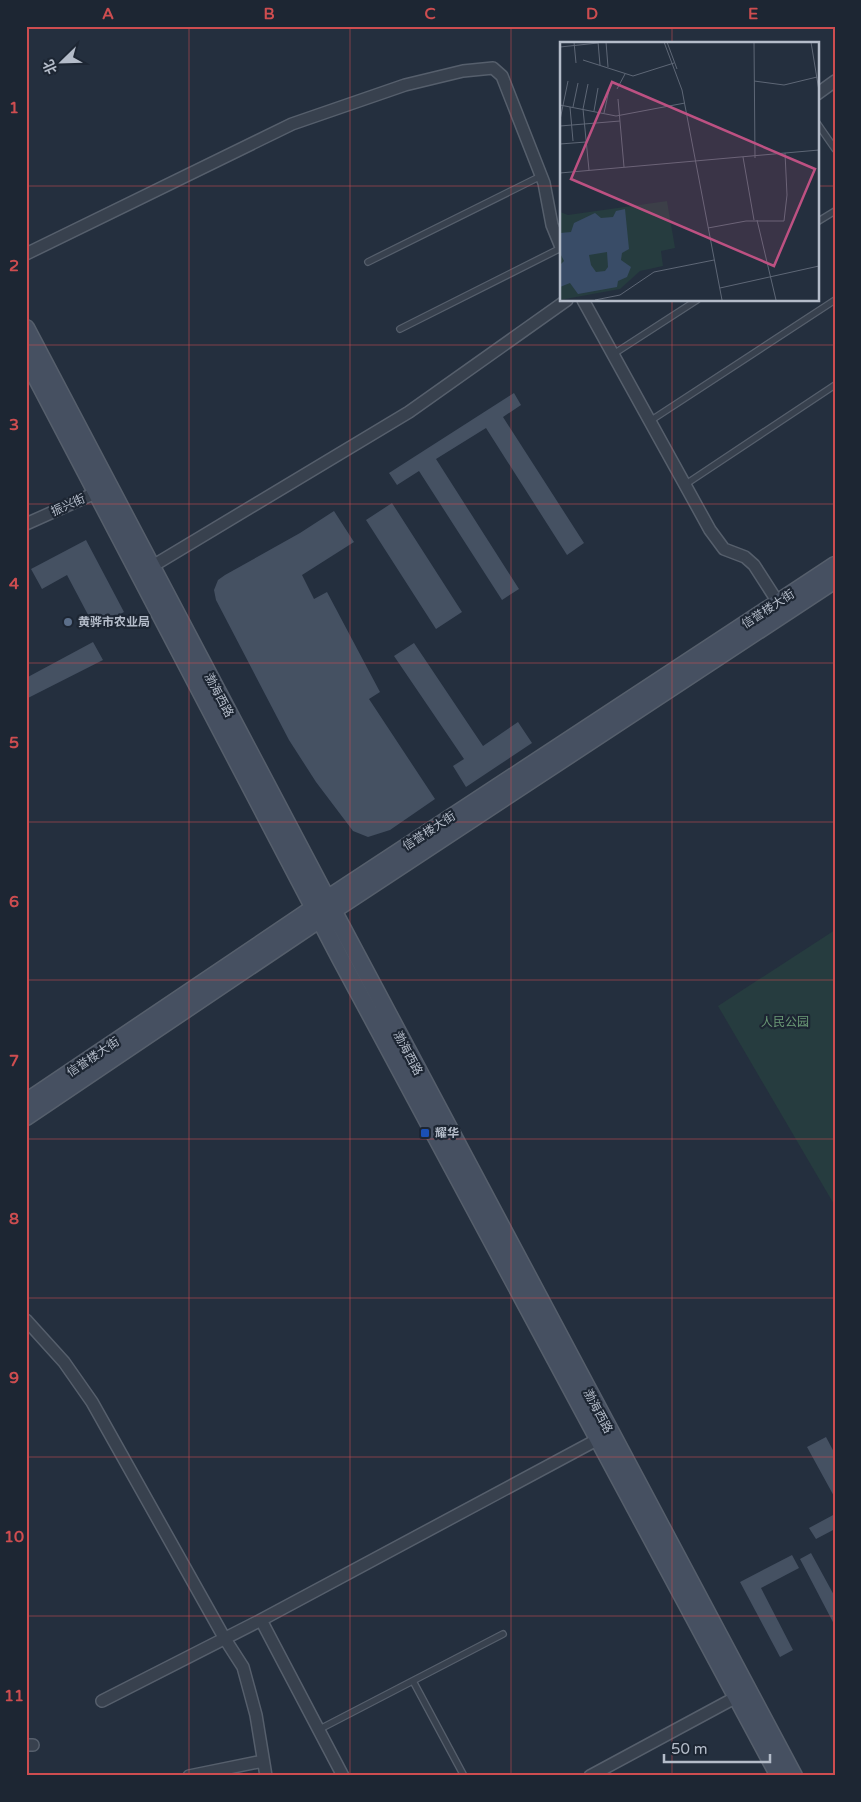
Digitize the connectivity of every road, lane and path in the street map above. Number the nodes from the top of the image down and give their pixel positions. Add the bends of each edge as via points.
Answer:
1 (835, 81) edge
2 (818, 93) edge
3 (818, 124) edge
4 (835, 149) edge
5 (541, 176) junction
6 (835, 211) edge
7 (818, 221) edge
8 (560, 245) edge
9 (560, 248) edge
10 (26, 254) edge
11 (368, 262) dead end
12 (835, 300) edge
13 (566, 301) edge
14 (584, 301) edge
15 (695, 301) edge
16 (26, 328) edge
17 (400, 328) dead end
18 (612, 355) junction
19 (26, 358) edge
20 (835, 384) edge
21 (650, 421) junction
22 (686, 484) junction
23 (104, 490) junction
24 (26, 524) edge
25 (835, 565) edge
26 (146, 571) junction
27 (835, 580) edge
28 (781, 608) junction
29 (323, 909) junction
30 (26, 1102) edge
31 (26, 1117) edge
32 (26, 1320) edge
33 (604, 1436) junction
34 (260, 1620) junction
35 (503, 1634) dead end
36 (225, 1639) junction
37 (413, 1681) junction
38 (742, 1694) junction
39 (102, 1701) dead end
40 (318, 1730) junction
41 (263, 1761) junction
42 (189, 1776) edge
43 (266, 1776) edge
44 (343, 1776) edge
45 (464, 1776) edge
46 (590, 1776) edge
47 (779, 1776) edge
48 (794, 1776) edge

1 - 2 street
3 - 4 lane
5 - 8 street
5 - 10 street via 502,76 493,68 463,71 405,85 292,124
5 - 11 lane
6 - 7 lane
9 - 17 lane
12 - 21 lane
13 - 26 street via 409,412
14 - 18 street
15 - 18 lane
16 - 23 main road, 渤海西路
18 - 21 street
19 - 23 main road, 渤海西路
20 - 22 lane
21 - 22 street
22 - 28 street via 724,549 745,557 754,565
23 - 24 street, 振兴街
23 - 26 main road, 渤海西路
25 - 28 main road, 信誉楼大街
26 - 29 main road, 渤海西路
27 - 28 main road, 信誉楼大街
28 - 29 main road, 信誉楼大街
29 - 30 main road, 信誉楼大街
29 - 31 main road, 信誉楼大街
29 - 33 main road, 渤海西路
32 - 36 street via 64,1362 92,1402
33 - 34 street
33 - 38 main road, 渤海西路
34 - 36 street
34 - 40 street
35 - 37 lane
36 - 39 street
36 - 41 street via 243,1666 256,1715
37 - 40 lane
37 - 45 lane
38 - 46 street
38 - 47 main road, 渤海西路
38 - 48 main road, 渤海西路
40 - 44 street
41 - 42 street
41 - 43 street

